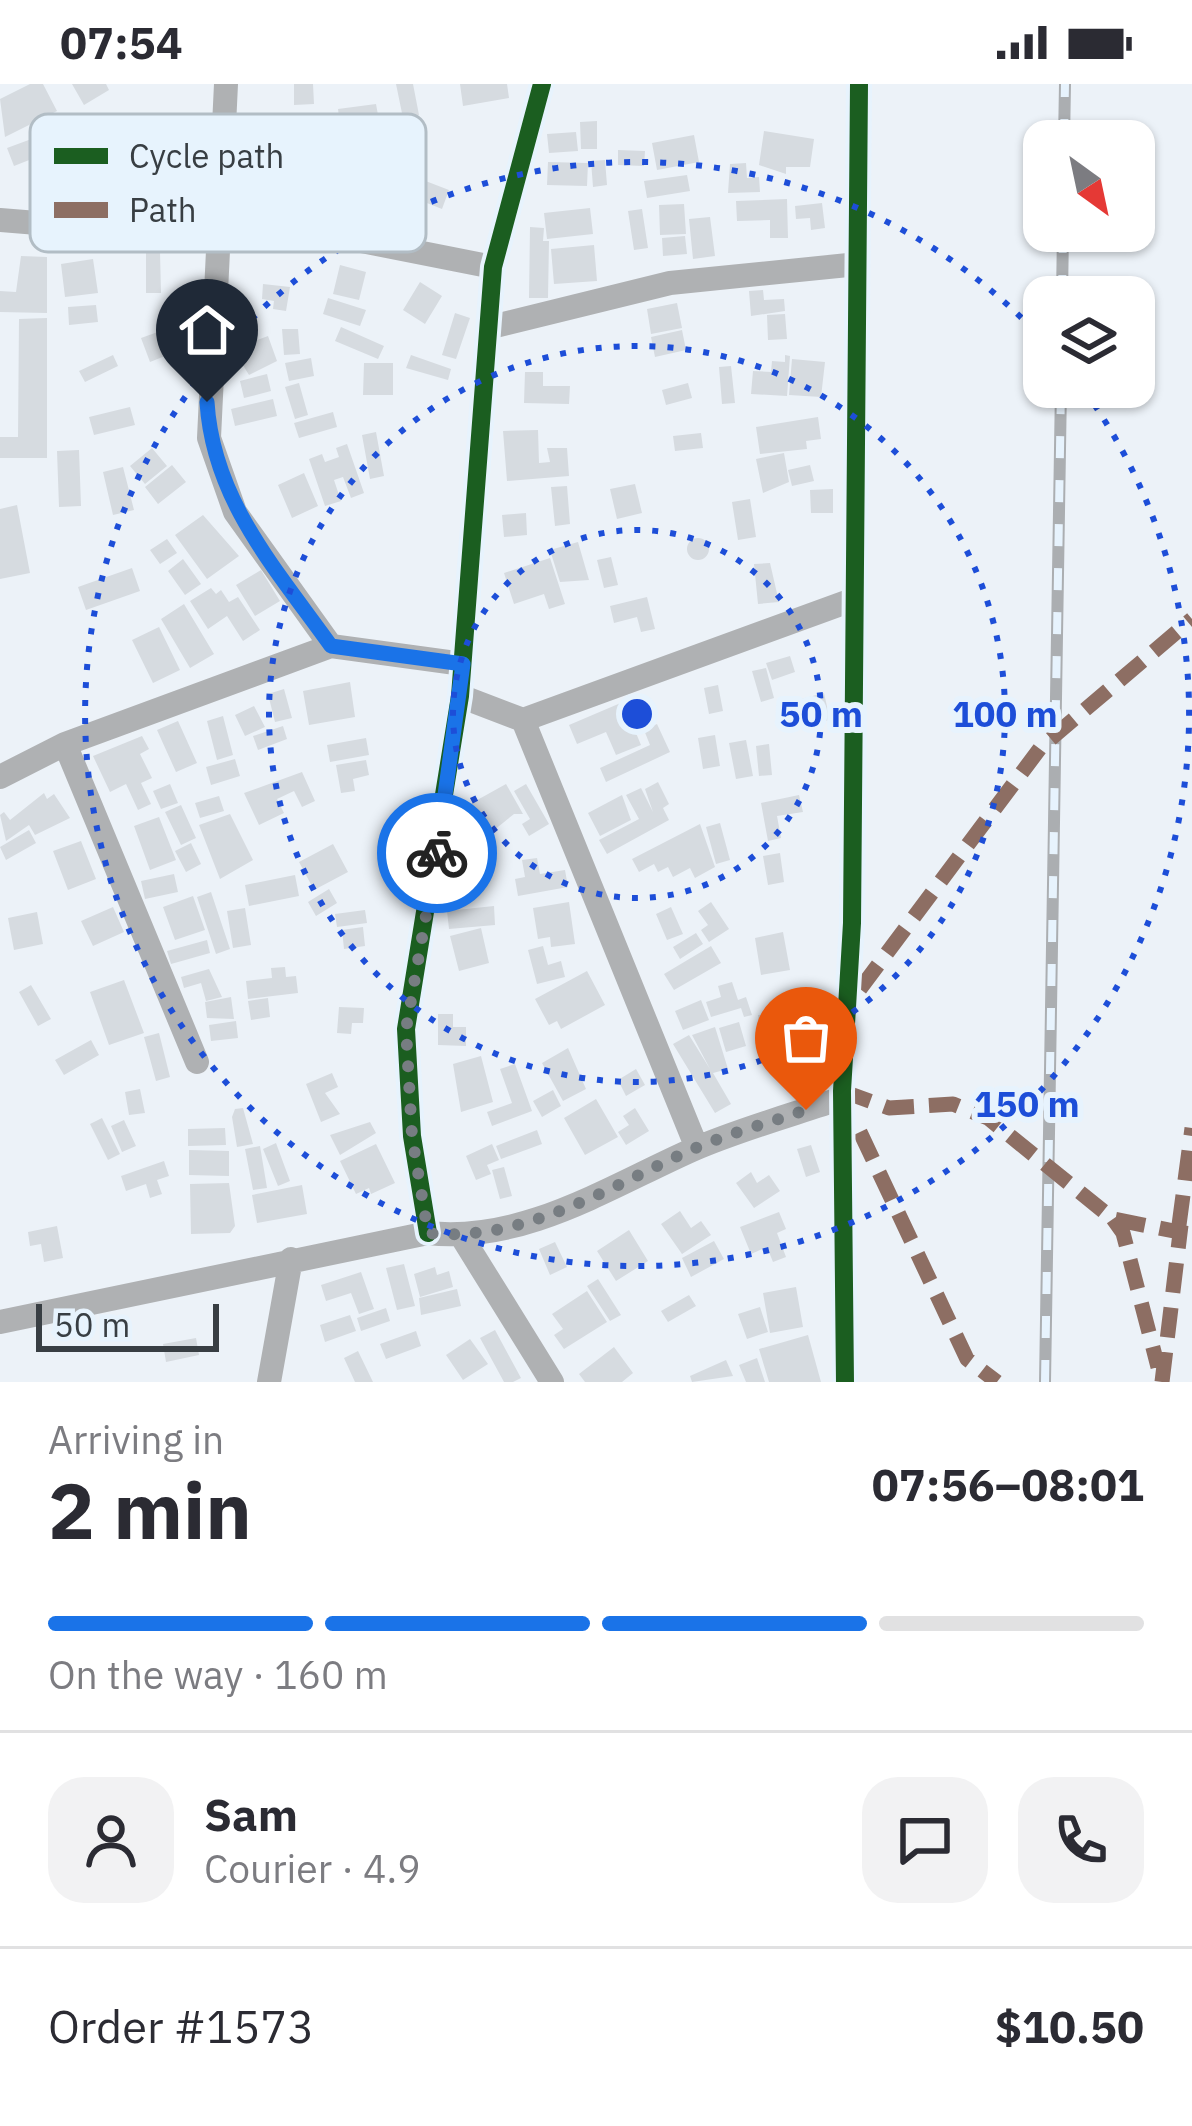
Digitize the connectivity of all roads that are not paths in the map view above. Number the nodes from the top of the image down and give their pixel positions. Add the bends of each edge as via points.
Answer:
1 (226, 84) edge
2 (542, 84) edge
3 (859, 84) edge
4 (225, 114) edge
5 (0, 220) edge
6 (30, 222) edge
7 (217, 252) edge
8 (417, 252) edge
9 (858, 265) junction
10 (493, 267) junction
11 (491, 327) junction
12 (852, 600) junction
13 (331, 646) junction
14 (463, 664) junction
15 (460, 697) junction
16 (523, 720) junction
17 (65, 744) junction
18 (0, 777) edge
19 (197, 1062) dead end
20 (842, 1098) junction
21 (697, 1148) junction
22 (428, 1233) junction
23 (462, 1237) junction
24 (291, 1258) junction
25 (0, 1322) edge
26 (269, 1382) edge
27 (552, 1382) edge
28 (845, 1382) edge

1 - 4 street
2 - 10 street
3 - 9 street
5 - 6 street
7 - 13 street via 207,402 217,472 236,512
8 - 10 street
9 - 11 street via 670,283
9 - 12 street
10 - 11 street
11 - 14 street
12 - 16 street
12 - 20 street via 852,923
13 - 14 street
13 - 17 street
14 - 15 street
15 - 16 street
15 - 22 street via 406,1029
16 - 21 street
17 - 18 street
17 - 19 street
20 - 21 street
20 - 28 street
21 - 23 street via 563,1211
22 - 23 street
22 - 24 street
23 - 27 street
24 - 25 street
24 - 26 street

